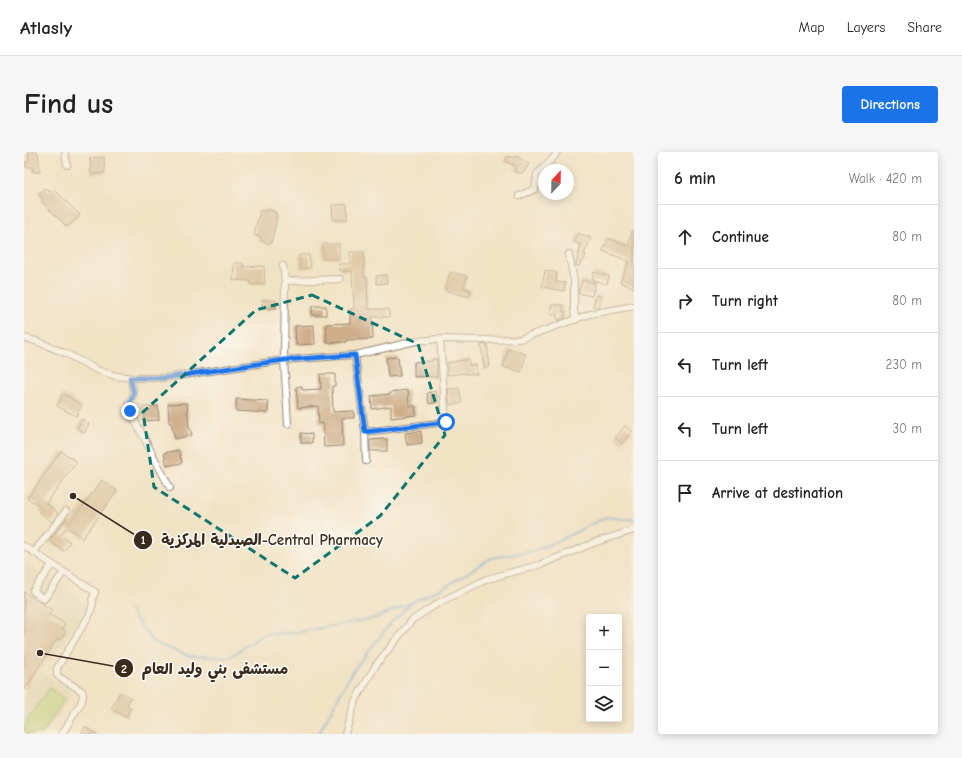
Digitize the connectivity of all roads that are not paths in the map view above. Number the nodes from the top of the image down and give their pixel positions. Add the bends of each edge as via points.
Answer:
1 (65, 152) edge
2 (557, 152) edge
3 (67, 165) dead end
4 (519, 196) dead end
5 (569, 254) dead end
6 (283, 266) dead end
7 (340, 279) dead end
8 (285, 281) junction
9 (634, 306) edge
10 (576, 320) junction
11 (24, 338) edge
12 (440, 338) junction
13 (355, 355) junction
14 (284, 360) junction
15 (130, 378) junction
16 (288, 424) dead end
17 (365, 432) junction
18 (366, 461) dead end
19 (170, 488) dead end
20 (66, 511) dead end
21 (634, 530) edge
22 (24, 546) edge
23 (34, 552) junction
24 (52, 564) junction
25 (64, 572) junction
26 (62, 734) edge
27 (346, 734) edge

1 - 3 street
2 - 4 street via 537,174 535,189
5 - 10 street via 574,281
6 - 8 street
7 - 8 street
8 - 14 street
9 - 10 street via 590,314
10 - 12 street via 520,339
11 - 15 street via 65,353 106,374
12 - 13 street
12 - 17 street via 446,422
13 - 14 street
13 - 17 street
14 - 15 street via 164,378
14 - 16 street
15 - 19 street via 134,394 130,402 130,411
17 - 18 street
20 - 23 street
21 - 27 street via 539,565 487,580 440,602 412,620 376,665 355,701
22 - 23 street
23 - 24 street
24 - 25 street
24 - 25 street via 33,592 44,599
25 - 26 street via 95,592 90,614 56,671 56,675 82,691 83,695

